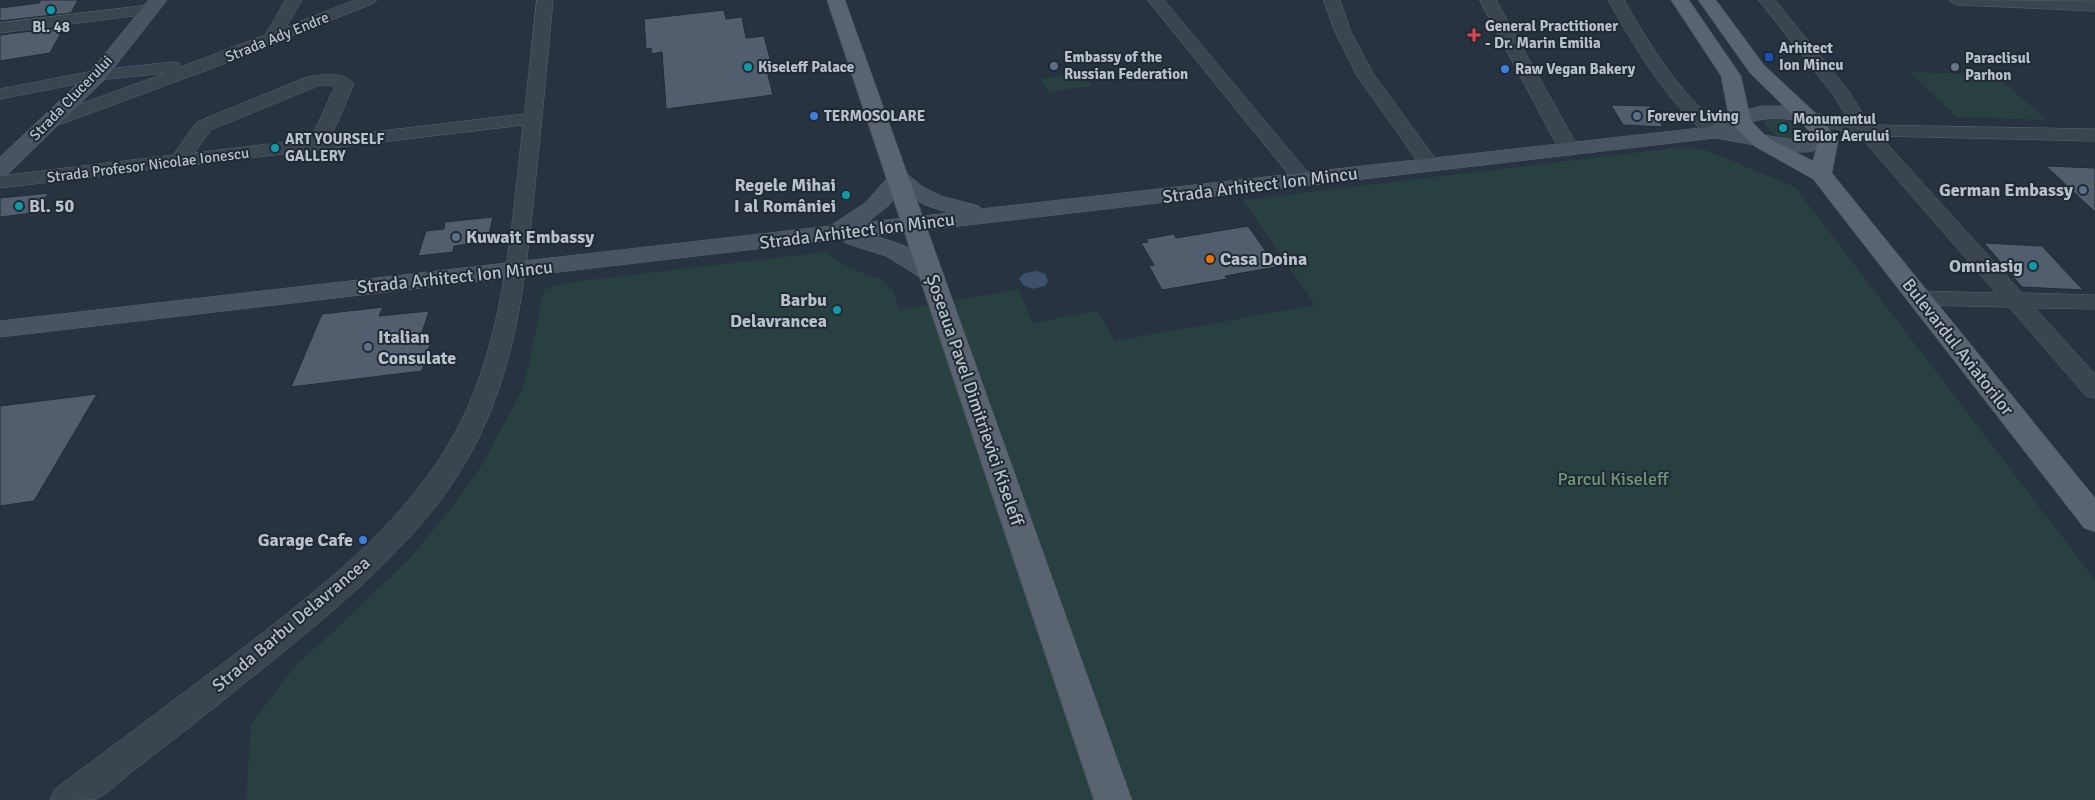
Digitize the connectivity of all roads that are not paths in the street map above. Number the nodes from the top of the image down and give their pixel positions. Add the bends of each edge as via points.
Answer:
1 (294, 0) edge
2 (369, 0) edge
3 (545, 0) edge
4 (836, 0) edge
5 (1156, 0) edge
6 (1332, 0) edge
7 (1488, 0) edge
8 (1616, 0) edge
9 (1680, 0) edge
10 (1707, 0) edge
11 (1767, 0) edge
12 (1958, 0) edge
13 (154, 5) edge
14 (2095, 6) edge
15 (0, 28) edge
16 (270, 39) junction
17 (212, 62) junction
18 (98, 75) junction
19 (0, 94) edge
20 (533, 118) junction
21 (1739, 118) junction
22 (1810, 118) junction
23 (49, 122) junction
24 (1864, 130) junction
25 (1715, 132) junction
26 (2095, 135) edge
27 (1828, 141) junction
28 (1761, 142) junction
29 (318, 145) junction
30 (1569, 149) junction
31 (178, 162) junction
32 (1430, 165) junction
33 (0, 169) edge
34 (1821, 174) junction
35 (899, 179) junction
36 (1304, 180) junction
37 (0, 182) edge
38 (997, 215) junction
39 (914, 224) junction
40 (830, 234) junction
41 (516, 269) junction
42 (932, 274) junction
43 (1920, 298) junction
44 (2015, 300) junction
45 (2095, 302) edge
46 (0, 329) edge
47 (2095, 390) edge
48 (2095, 520) edge
49 (67, 800) edge
50 (1113, 800) edge

1 - 16 street
2 - 16 street, Strada Ady Endre
3 - 20 street, Strada Barbu Delavrancea
4 - 35 main road, Șoseaua Pavel Dimitrievici Kiseleff
5 - 36 street
6 - 32 street via 1343,32 1366,76
7 - 30 street
8 - 25 street via 1666,84 1688,110
9 - 21 main road via 1727,68 1733,80
10 - 22 main road via 1768,81
11 - 24 street via 1842,94
12 - 14 street
13 - 15 street
13 - 18 main road, Strada Clucerului
16 - 17 street, Strada Ady Endre
17 - 18 street, Strada Ady Endre
17 - 23 street, Strada Ady Endre
18 - 19 street, Strada Ady Endre
18 - 23 main road, Strada Clucerului
20 - 29 street, Strada Profesor Nicolae Ionescu
20 - 41 street, Strada Barbu Delavrancea
21 - 22 main road, Strada Arhitect Ion Mincu via 1768,111
21 - 25 main road, Strada Arhitect Ion Mincu
21 - 28 main road
22 - 24 street
22 - 27 main road
23 - 33 main road, Strada Clucerului
24 - 26 street
24 - 27 street
24 - 44 street
25 - 28 main road, Strada Arhitect Ion Mincu
25 - 30 main road, Strada Arhitect Ion Mincu
27 - 28 main road, Strada Arhitect Ion Mincu via 1808,146
27 - 34 main road
28 - 34 main road
29 - 31 street, Strada Profesor Nicolae Ionescu
29 - 31 street via 345,84 341,81 310,82 213,121 198,132
30 - 32 main road, Strada Arhitect Ion Mincu
31 - 37 street, Strada Profesor Nicolae Ionescu
32 - 36 main road, Strada Arhitect Ion Mincu
34 - 43 main road, Bulevardul Aviatorilor
35 - 38 main road via 936,203
35 - 39 main road, Șoseaua Pavel Dimitrievici Kiseleff
35 - 40 main road via 871,210
36 - 38 main road, Strada Arhitect Ion Mincu
38 - 39 main road, Strada Arhitect Ion Mincu
39 - 40 main road, Strada Arhitect Ion Mincu
39 - 42 main road, Șoseaua Pavel Dimitrievici Kiseleff
40 - 41 main road, Strada Arhitect Ion Mincu
40 - 42 main road via 892,248
41 - 46 main road, Strada Arhitect Ion Mincu
41 - 49 street, Strada Barbu Delavrancea via 499,354 478,415 458,453 403,527 332,595
42 - 50 main road, Șoseaua Pavel Dimitrievici Kiseleff
43 - 44 street
43 - 48 main road, Bulevardul Aviatorilor
44 - 45 street
44 - 47 street

